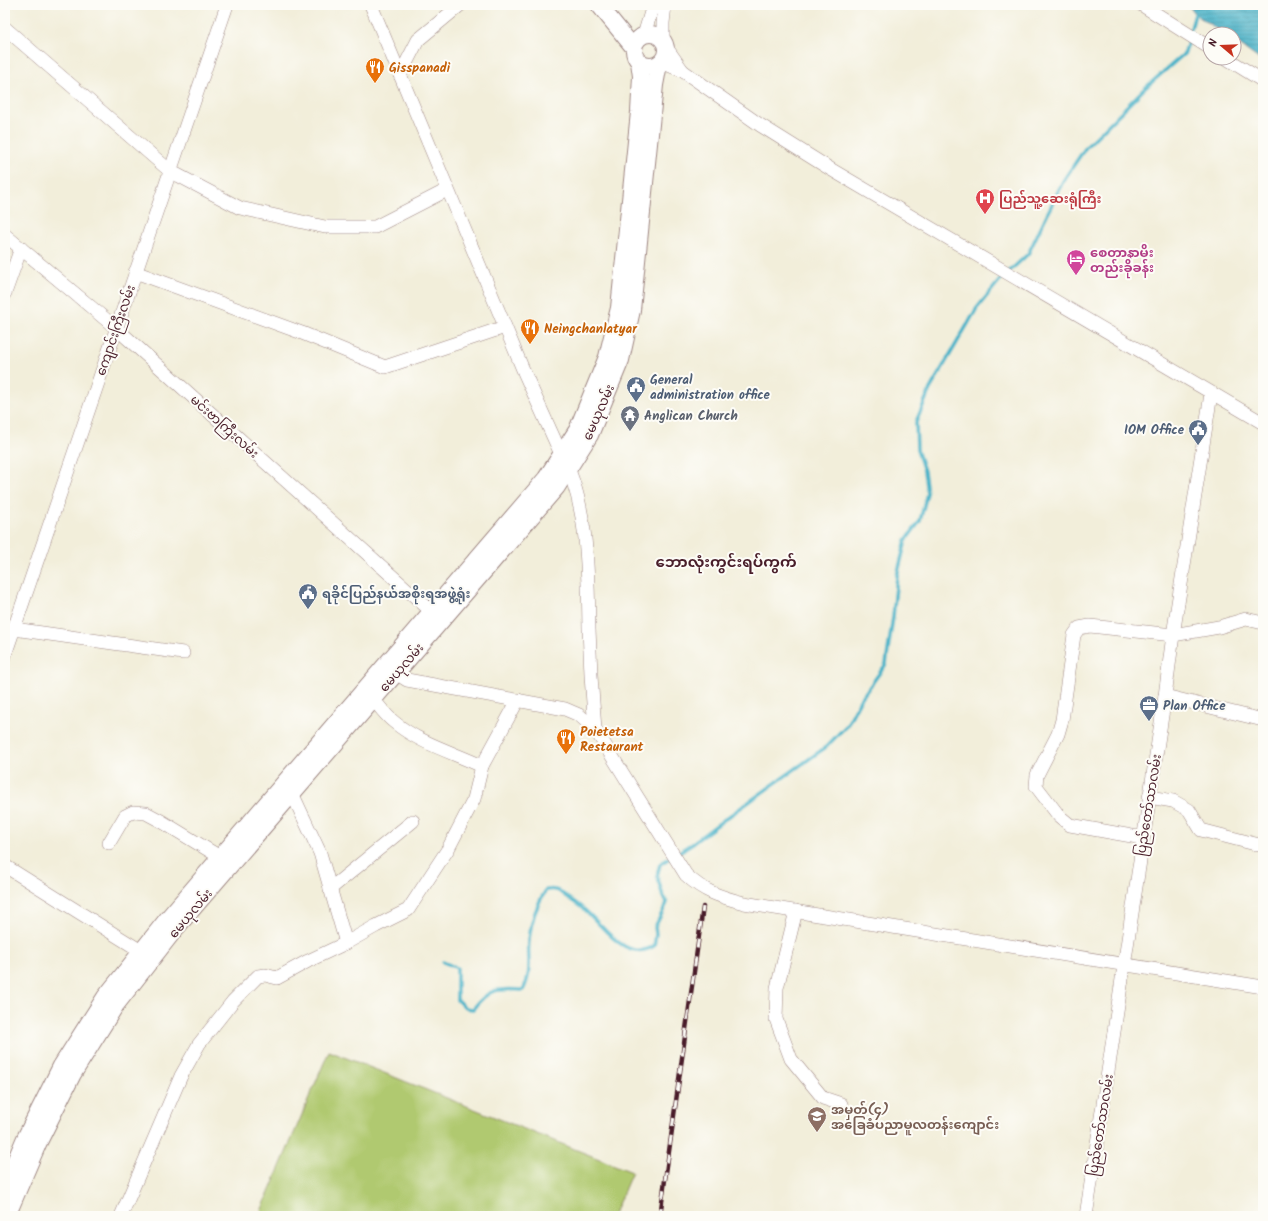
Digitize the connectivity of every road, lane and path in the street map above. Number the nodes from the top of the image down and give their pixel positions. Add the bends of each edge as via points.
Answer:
1 (227, 5) edge
2 (371, 5) edge
3 (460, 5) edge
4 (600, 5) edge
5 (652, 5) edge
6 (665, 5) edge
7 (1142, 5) edge
8 (5, 28) edge
9 (1202, 43) edge
10 (664, 44) junction
11 (640, 45) junction
12 (660, 63) junction
13 (1239, 66) edge
14 (683, 71) junction
15 (400, 75) junction
16 (1263, 81) edge
17 (170, 171) junction
18 (447, 190) junction
19 (5, 235) edge
20 (21, 248) junction
21 (135, 272) junction
22 (5, 293) edge
23 (505, 327) junction
24 (116, 328) junction
25 (1211, 394) junction
26 (1263, 423) edge
27 (565, 461) junction
28 (436, 616) junction
29 (1263, 623) edge
30 (9, 628) edge
31 (1173, 634) junction
32 (183, 653) dead end
33 (5, 655) edge
34 (396, 672) junction
35 (1165, 696) junction
36 (373, 699) junction
37 (518, 700) junction
38 (1263, 720) edge
39 (595, 729) junction
40 (482, 766) junction
41 (292, 793) junction
42 (1150, 797) junction
43 (413, 821) dead end
44 (1143, 838) junction
45 (109, 843) dead end
46 (1263, 846) edge
47 (220, 857) junction
48 (5, 866) edge
49 (330, 890) junction
50 (796, 911) junction
51 (346, 943) junction
52 (141, 952) junction
53 (1124, 964) junction
54 (1263, 987) edge
55 (841, 1104) dead end
56 (5, 1185) edge
57 (7, 1216) edge
58 (121, 1216) edge
59 (1086, 1216) edge

1 - 17 street, ကျောင်းကြီးလမ်း
2 - 15 street
3 - 15 street via 418,40
4 - 11 main road
5 - 11 street
6 - 10 street
7 - 9 street
8 - 17 street
10 - 11 main road via 655,35 650,34
10 - 12 main road via 665,55
10 - 14 street
11 - 12 main road via 646,66
11 - 27 main road, မေယုလမ်း via 639,112 619,308 607,357
12 - 14 street
12 - 27 main road, မေယုလမ်း via 655,85 631,318 621,360 590,435
13 - 16 street
14 - 25 street via 760,125 832,170
15 - 18 street
17 - 18 street via 240,208 325,226 375,227
17 - 21 street, ကျောင်းကြီးလမ်း
18 - 23 street
19 - 20 street, မင်းဗာကြီးလမ်း
20 - 22 street
20 - 24 street, မင်းဗာကြီးလမ်း
21 - 23 street via 386,366
21 - 24 street, ကျောင်းကြီးလမ်း
23 - 27 street
24 - 28 street, မင်းဗာကြီးလမ်း
24 - 30 street, ကျောင်းကြီးလမ်း
25 - 26 street
25 - 31 street, ပြည်တော်သာလမ်း
27 - 28 main road, မေယုလမ်း via 546,478
27 - 39 street via 580,505 588,568
28 - 34 main road, မေယုလမ်း
28 - 47 main road, မေယုလမ်း
29 - 31 street via 1246,619 1219,627
30 - 32 street
30 - 33 street, ကျောင်းကြီးလမ်း
31 - 35 street, ပြည်တော်သာလမ်း
31 - 44 street via 1090,626 1079,628 1074,635 1062,720 1036,781 1036,786 1059,816 1070,825
34 - 36 main road, မေယုလမ်း
34 - 37 street via 407,680
35 - 38 street
35 - 42 street, ပြည်တော်သာလမ်း
36 - 40 street via 393,722 412,734
36 - 41 main road, မေယုလမ်း
37 - 39 street via 565,709
37 - 40 street
39 - 50 street via 686,875 693,882 721,897
40 - 51 street via 474,799 448,849 408,910
41 - 49 street via 320,853
41 - 57 main road, မေယုလမ်း via 177,927 116,1005 73,1074 38,1144
42 - 44 street, ပြည်တော်သာလမ်း
42 - 46 street via 1173,801 1189,810 1201,830
43 - 49 street
44 - 53 street, ပြည်တော်သာလမ်း
45 - 47 street via 125,816 133,812 146,813 162,820
47 - 52 main road, မေယုလမ်း
48 - 52 street
49 - 51 street
50 - 53 street
50 - 55 street via 777,988 776,1019 791,1059 823,1098
51 - 58 street via 277,978 258,976 233,1001 199,1044 181,1076
52 - 56 main road, မေယုလမ်း via 105,997 61,1066
53 - 54 street
53 - 59 street, ပြည်တော်သာလမ်း

